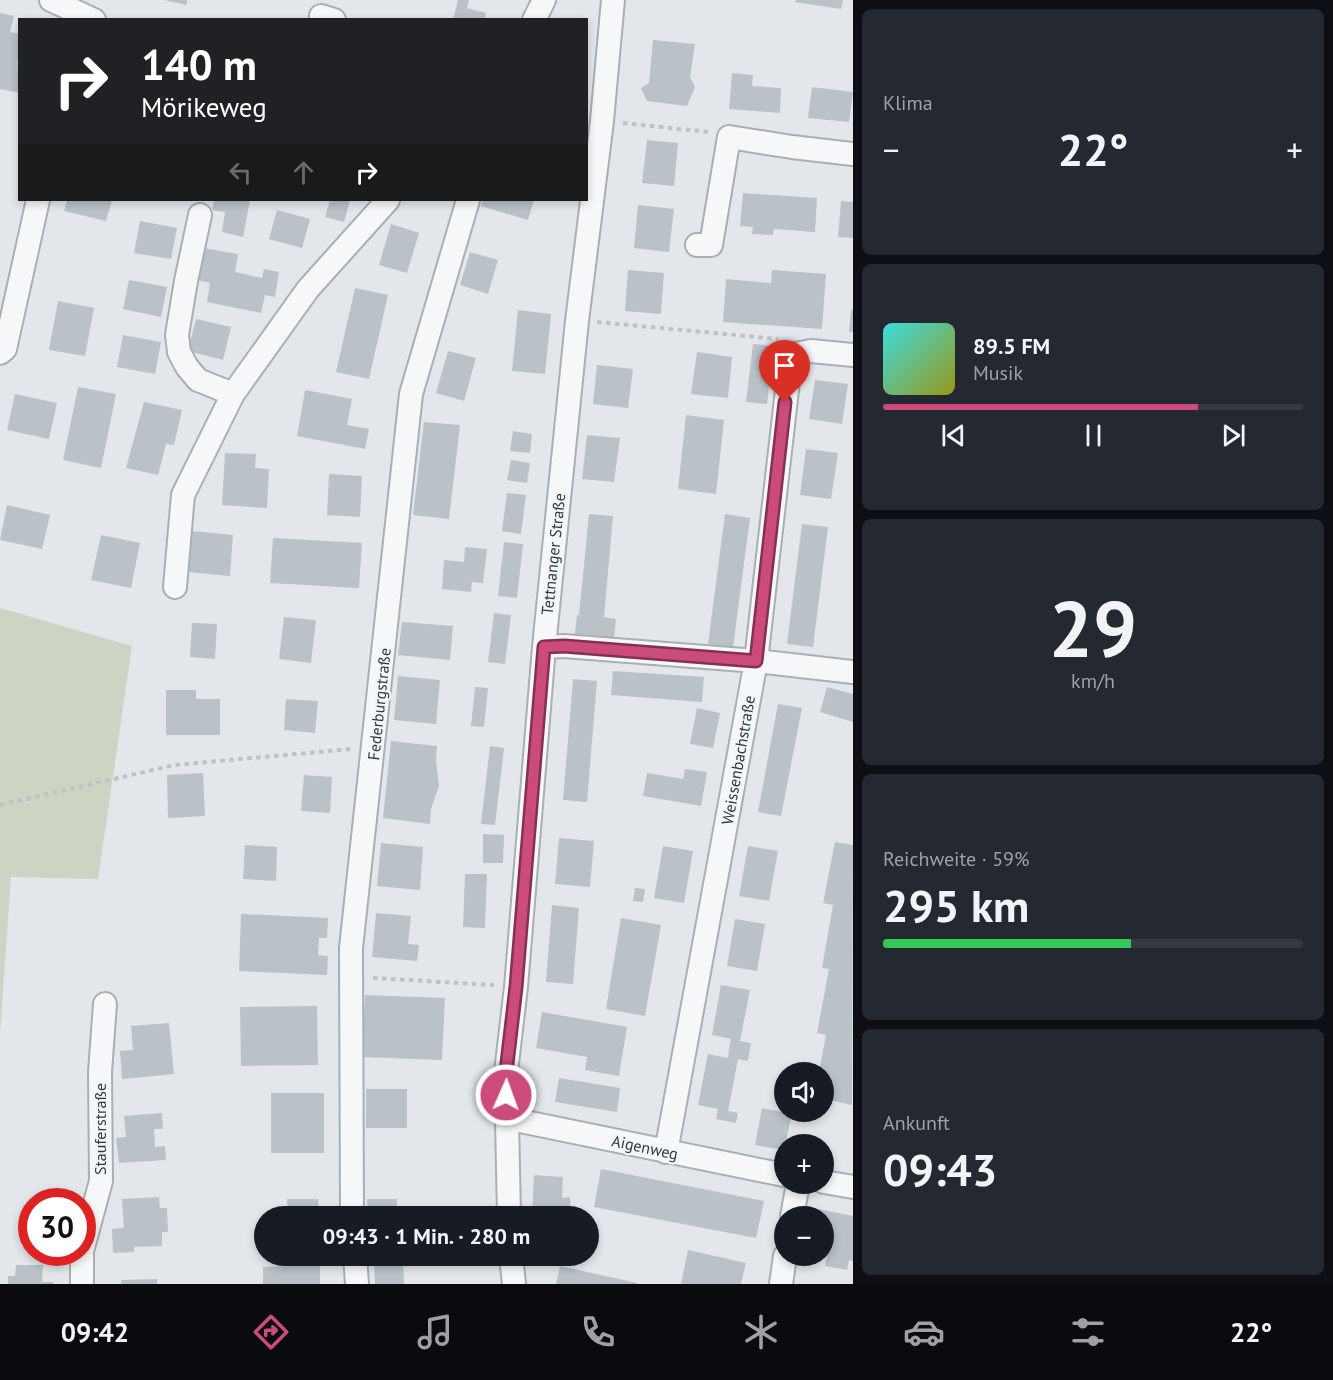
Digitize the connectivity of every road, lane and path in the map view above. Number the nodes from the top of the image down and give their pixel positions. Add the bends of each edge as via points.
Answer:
1 (51, 0) edge
2 (544, 0) edge
3 (613, 0) edge
4 (90, 18) edge
5 (535, 18) edge
6 (638, 125) dead end
7 (700, 131) dead end
8 (853, 154) edge
9 (38, 201) edge
10 (387, 201) edge
11 (468, 201) edge
12 (200, 215) dead end
13 (697, 245) dead end
14 (620, 323) dead end
15 (0, 353) edge
16 (790, 355) junction
17 (853, 355) edge
18 (233, 394) junction
19 (175, 587) dead end
20 (544, 647) junction
21 (756, 661) junction
22 (853, 672) edge
23 (374, 746) junction
24 (0, 806) edge
25 (350, 976) junction
26 (516, 987) junction
27 (105, 1004) dead end
28 (506, 1118) junction
29 (666, 1152) junction
30 (774, 1173) edge
31 (834, 1184) edge
32 (853, 1187) edge
33 (96, 1200) edge
34 (352, 1206) edge
35 (509, 1206) edge
36 (82, 1266) edge
37 (356, 1266) edge
38 (512, 1266) edge
39 (784, 1266) edge
40 (82, 1284) edge
41 (357, 1284) edge
42 (514, 1284) edge
43 (781, 1284) edge

1 - 4 street
2 - 5 street
3 - 20 street, Tettnanger Straße
6 - 7 path
8 - 13 street via 729,137 711,245
9 - 15 street via 5,349
10 - 18 street via 308,289
11 - 23 street, Federburgstraße via 411,394
12 - 18 street via 177,335 178,352 198,380
14 - 16 path via 781,339
16 - 17 street via 811,351
16 - 21 street, Weissenbachstraße
18 - 19 street via 183,495
20 - 21 street
20 - 26 street, Tettnanger Straße
21 - 22 street
21 - 29 street, Weissenbachstraße
23 - 24 path via 175,765
23 - 25 street, Federburgstraße
25 - 26 path
25 - 34 street, Federburgstraße
26 - 28 street, Tettnanger Straße via 506,1072
27 - 33 street, Stauferstraße via 100,1072 101,1181
28 - 29 street, Aigenweg
28 - 35 street, Tettnanger Straße
29 - 30 street, Aigenweg
31 - 32 street
36 - 40 street, Stauferstraße
37 - 41 street
38 - 42 street
39 - 43 street

